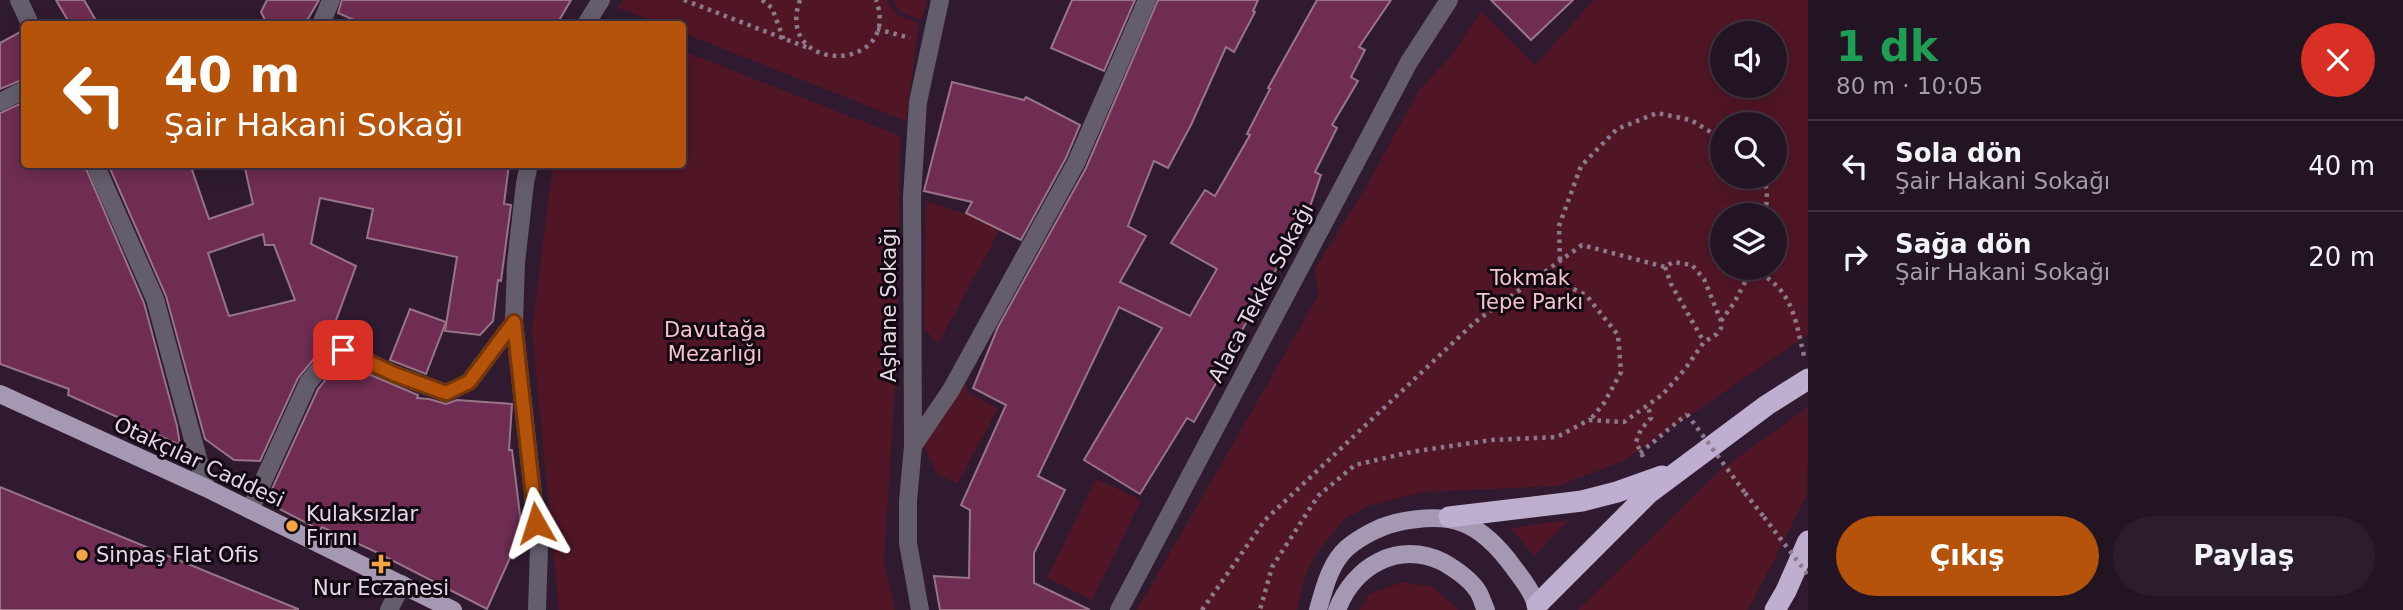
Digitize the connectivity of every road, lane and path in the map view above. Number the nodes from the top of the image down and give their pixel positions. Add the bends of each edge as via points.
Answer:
1 (19, 0) edge
2 (331, 0) edge
3 (601, 0) edge
4 (684, 0) edge
5 (762, 0) edge
6 (800, 0) edge
7 (876, 0) edge
8 (940, 0) edge
9 (1147, 0) edge
10 (1449, 0) edge
11 (29, 21) edge
12 (322, 21) edge
13 (588, 21) edge
14 (877, 29) junction
15 (784, 40) junction
16 (931, 43) junction
17 (814, 50) junction
18 (21, 92) edge
19 (0, 102) edge
20 (1710, 132) edge
21 (97, 168) edge
22 (528, 168) edge
23 (1560, 261) junction
24 (1665, 267) junction
25 (1542, 274) junction
26 (1746, 280) edge
27 (1771, 280) edge
28 (1721, 321) junction
29 (514, 322) junction
30 (1704, 342) junction
31 (1805, 357) dead end
32 (1808, 379) edge
33 (0, 394) edge
34 (1648, 406) junction
35 (1590, 420) junction
36 (913, 446) junction
37 (1680, 469) junction
38 (206, 488) junction
39 (250, 510) junction
40 (1449, 517) junction
41 (1808, 541) edge
42 (1808, 575) edge
43 (402, 584) junction
44 (426, 604) edge
45 (1536, 608) edge
46 (389, 610) edge
47 (453, 610) edge
48 (537, 610) edge
49 (920, 610) edge
50 (1119, 610) edge
51 (1202, 610) edge
52 (1260, 610) edge
53 (1318, 610) edge
54 (1337, 610) edge
55 (1486, 610) edge
56 (1776, 610) edge

1 - 11 street
2 - 12 street
3 - 13 street
4 - 15 path
5 - 15 path via 772,8
6 - 17 path via 798,29
7 - 14 path
8 - 16 street, Aşhane Sokağı
9 - 36 street via 1076,163 951,390
10 - 50 street, Alaca Tekke Sokağı via 1409,62
14 - 16 path
14 - 17 path via 866,47 854,55 841,58
15 - 17 path
16 - 36 street, Aşhane Sokağı via 918,102 912,197
18 - 19 street
20 - 23 path via 1691,120 1657,113 1617,129 1581,166 1559,226
21 - 38 street via 155,299
22 - 29 street
23 - 24 path via 1582,245
23 - 25 path
24 - 28 path via 1673,262 1692,265 1704,279
24 - 30 path
25 - 35 path via 1586,295 1618,335 1621,372
25 - 51 path via 1475,322 1265,520
26 - 28 path
27 - 31 path via 1791,303
28 - 30 path via 1717,334
29 - 39 street via 469,382 446,393 343,350 334,351 308,383
29 - 48 street via 539,548
30 - 34 path
32 - 37 highway
33 - 38 main road, Otakçılar Caddesi
34 - 35 path via 1624,422
34 - 42 path, bridge via 1651,418 1636,442 1640,453 1687,414
35 - 52 path via 1557,437 1492,440 1355,465 1318,496 1272,567
36 - 49 street, Aşhane Sokağı via 908,544
37 - 40 highway via 1582,501
37 - 45 highway via 1619,522
38 - 39 main road, Otakçılar Caddesi
39 - 43 main road, Otakçılar Caddesi
40 - 45 main road via 1485,535 1502,552 1524,581
40 - 53 main road via 1389,524 1346,548 1330,572
41 - 56 highway
43 - 44 main road, Otakçılar Caddesi
43 - 46 street
44 - 47 main road, Otakçılar Caddesi
54 - 55 main road via 1354,581 1380,559 1412,553 1455,569 1477,590

